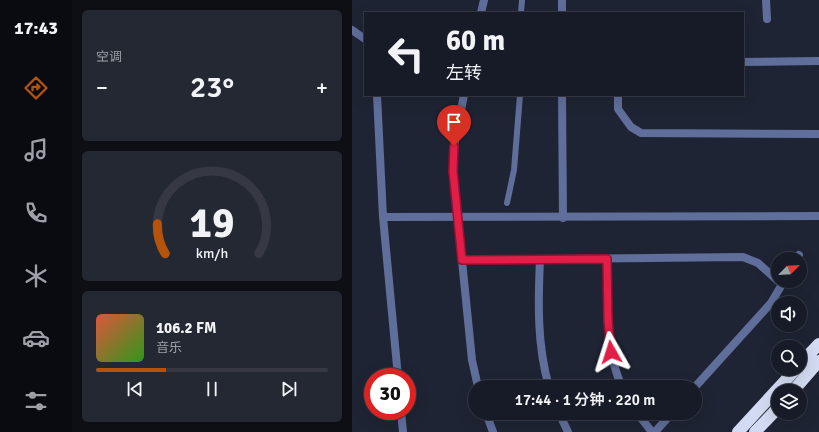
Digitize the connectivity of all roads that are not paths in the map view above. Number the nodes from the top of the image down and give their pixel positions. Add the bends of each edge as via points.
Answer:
1 (484, 0) edge
2 (522, 0) edge
3 (562, 0) edge
4 (766, 0) edge
5 (481, 12) edge
6 (521, 12) edge
7 (562, 12) edge
8 (767, 19) dead end
9 (352, 30) edge
10 (364, 38) edge
11 (819, 61) edge
12 (744, 62) edge
13 (377, 96) edge
14 (464, 96) edge
15 (520, 96) edge
16 (562, 96) edge
17 (618, 96) edge
18 (819, 134) edge
19 (507, 203) dead end
20 (819, 216) edge
21 (383, 217) junction
22 (457, 218) junction
23 (563, 218) junction
24 (540, 259) junction
25 (607, 259) junction
26 (462, 260) junction
27 (771, 274) edge
28 (777, 288) edge
29 (819, 344) edge
30 (807, 357) edge
31 (819, 361) edge
32 (397, 368) edge
33 (790, 376) edge
34 (476, 380) edge
35 (547, 380) edge
36 (620, 380) edge
37 (701, 380) edge
38 (799, 384) edge
39 (771, 415) edge
40 (402, 420) edge
41 (489, 420) edge
42 (562, 420) edge
43 (643, 420) edge
44 (666, 420) edge
45 (403, 432) edge
46 (493, 432) edge
47 (568, 432) edge
48 (652, 432) edge
49 (655, 432) edge
50 (738, 432) edge
51 (755, 432) edge

1 - 5 street
2 - 6 lane
3 - 7 street
4 - 8 street
9 - 10 street
11 - 12 street
13 - 21 street
14 - 22 street via 454,146 453,171
15 - 19 lane via 514,170
16 - 23 street
17 - 18 street via 618,109 631,127 641,133
20 - 23 street
21 - 22 street
21 - 32 street
22 - 23 street
22 - 26 street
24 - 25 street
24 - 26 street
24 - 35 street via 538,316 542,362
25 - 27 street via 743,257 758,263
25 - 36 street via 611,352
26 - 34 street via 472,360
28 - 37 street via 770,303
29 - 30 highway
31 - 38 highway
33 - 50 highway
39 - 51 highway
40 - 45 street
41 - 46 street
42 - 47 street
43 - 48 street
44 - 49 street

